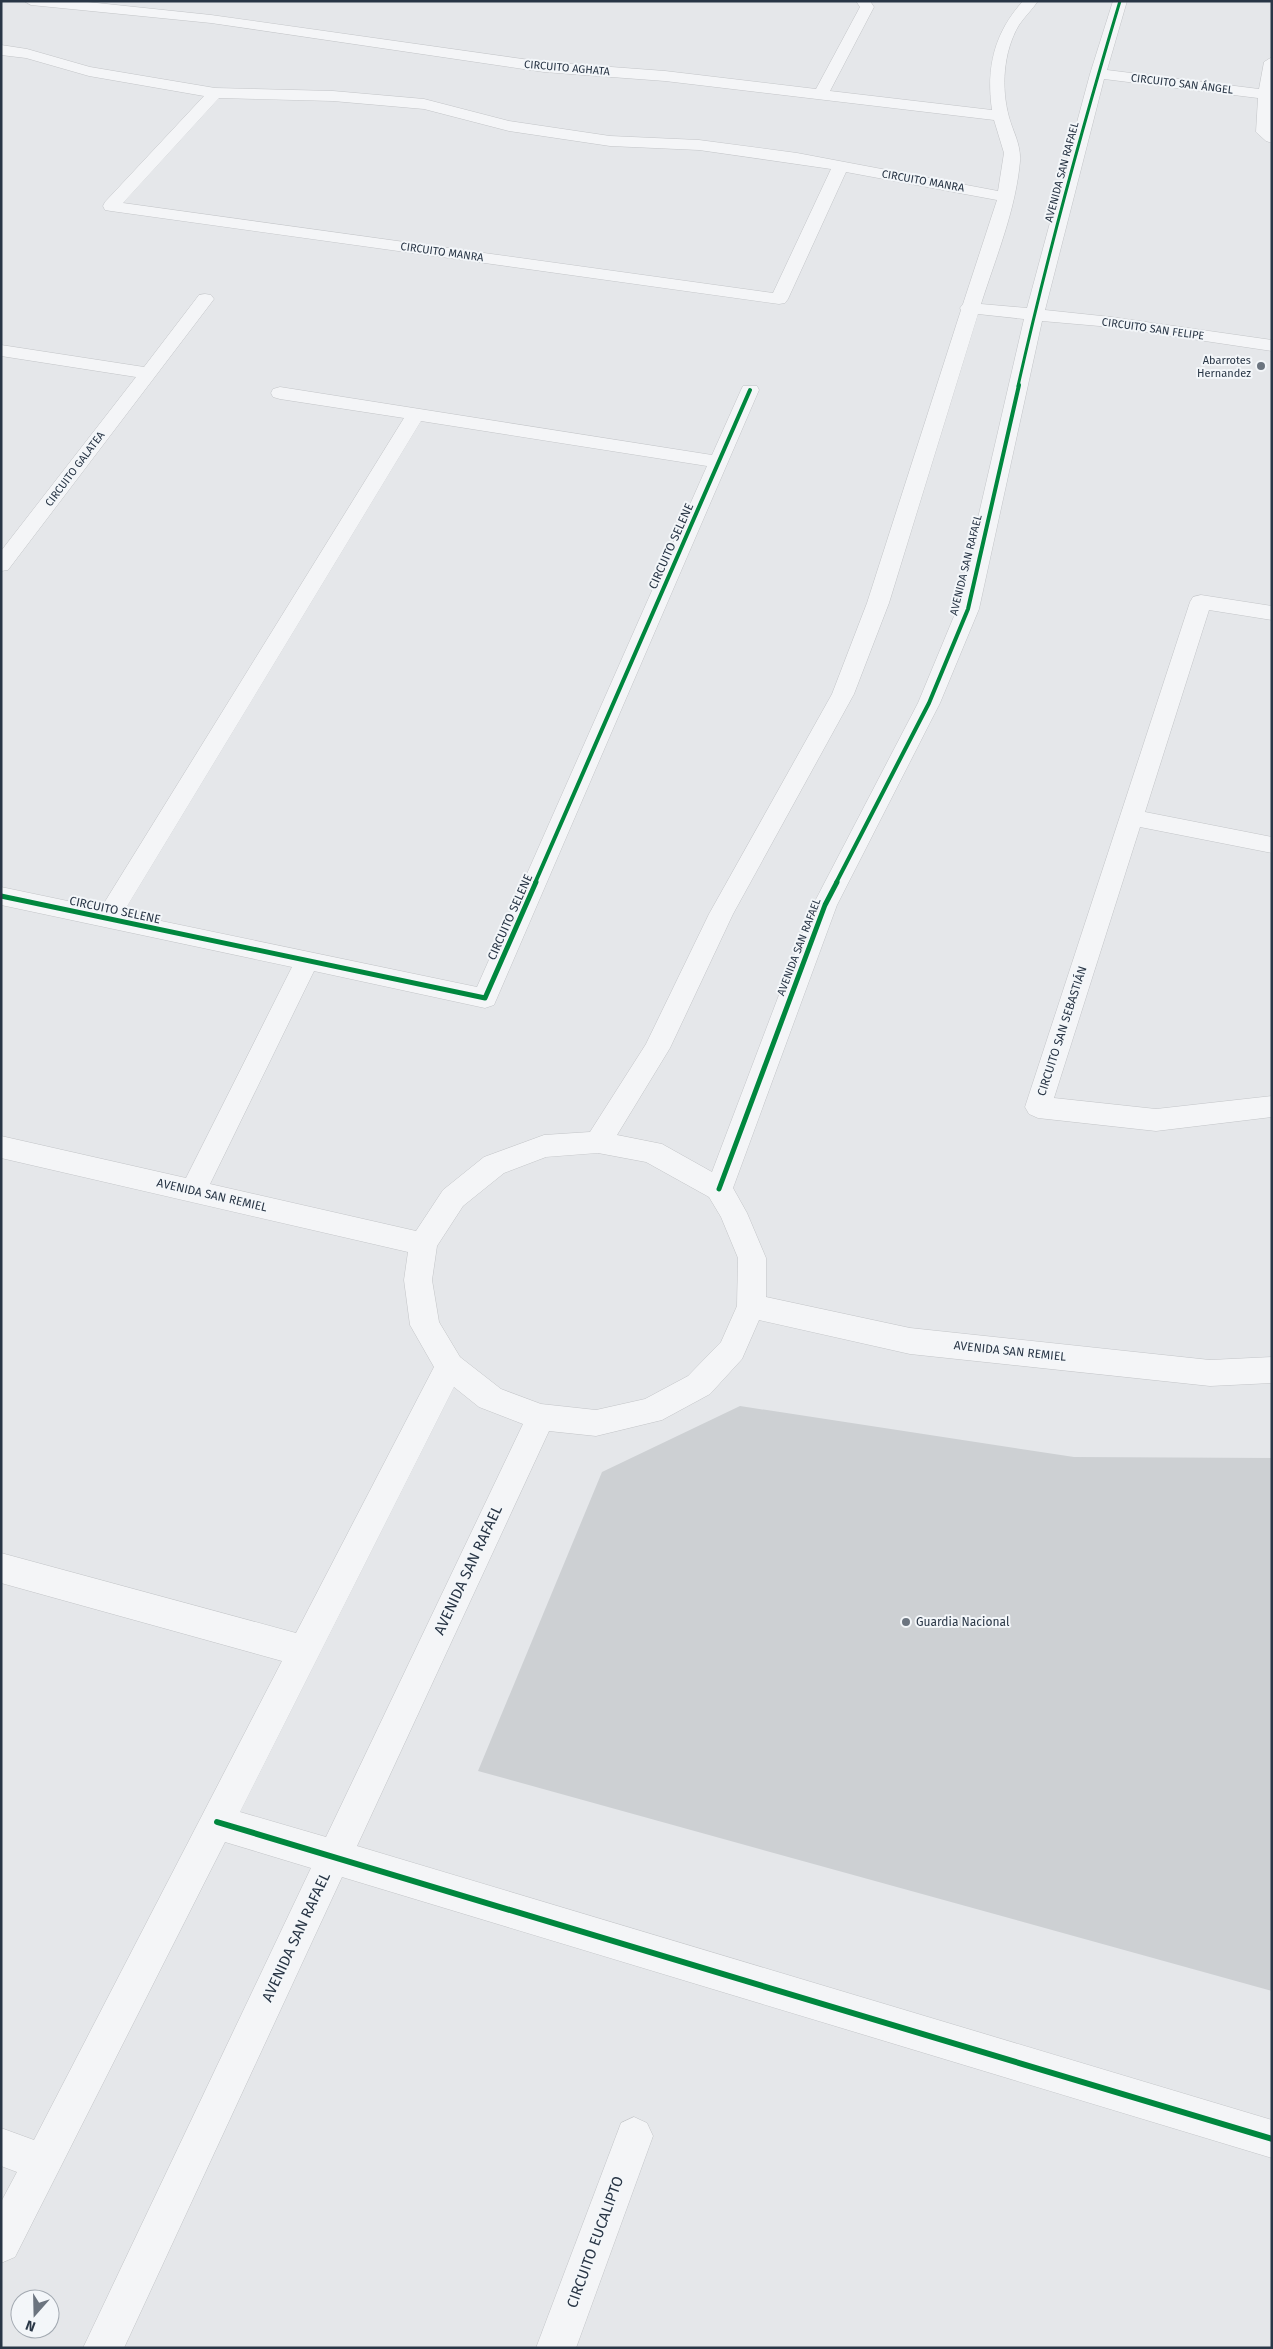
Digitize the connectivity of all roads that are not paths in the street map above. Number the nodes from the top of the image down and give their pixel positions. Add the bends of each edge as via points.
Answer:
1 (31, 1) edge
2 (863, 1) edge
3 (1031, 1) edge
4 (1120, 1) edge
5 (222, 7) dead end
6 (211, 18) junction
7 (1, 50) edge
8 (1272, 62) edge
9 (1098, 74) junction
10 (215, 93) junction
11 (821, 94) junction
12 (1266, 94) junction
13 (1000, 116) junction
14 (1272, 138) edge
15 (841, 166) junction
16 (1006, 196) junction
17 (205, 299) dead end
18 (969, 308) junction
19 (1034, 316) junction
20 (1272, 346) edge
21 (1, 350) edge
22 (149, 373) junction
23 (750, 390) dead end
24 (280, 393) dead end
25 (416, 414) junction
26 (719, 462) junction
27 (1, 565) edge
28 (1272, 613) edge
29 (1131, 818) junction
30 (1272, 845) edge
31 (1, 896) edge
32 (107, 919) junction
33 (308, 961) junction
34 (1272, 1106) edge
35 (598, 1142) junction
36 (1, 1147) edge
37 (719, 1189) junction
38 (193, 1191) junction
39 (423, 1244) junction
40 (751, 1306) junction
41 (450, 1366) junction
42 (1272, 1370) edge
43 (540, 1417) junction
44 (1, 1568) edge
45 (304, 1651) junction
46 (216, 1822) junction
47 (333, 1857) junction
48 (634, 2136) dead end
49 (1272, 2139) edge
50 (1, 2147) edge
51 (43, 2162) junction
52 (1, 2243) edge
53 (103, 2348) edge
54 (556, 2348) edge

1 - 6 street, CIRCUITO AGHATA
2 - 11 street via 867,7
3 - 13 street via 1002,43 995,78
4 - 9 street, AVENIDA SAN RAFAEL
5 - 6 street
6 - 11 street, CIRCUITO AGHATA via 535,66 665,76
7 - 10 street, CIRCUITO MANRA via 89,71
8 - 12 street
9 - 12 street, CIRCUITO SAN ÁNGEL
9 - 19 street, AVENIDA SAN RAFAEL
10 - 15 street, CIRCUITO MANRA via 333,96 424,104 509,126 610,141 699,145
10 - 15 street, CIRCUITO MANRA via 111,206 779,299
11 - 13 street, CIRCUITO AGHATA
12 - 14 street via 1264,132
13 - 16 street via 1012,148
15 - 16 street, CIRCUITO MANRA
16 - 18 street
17 - 22 street, CIRCUITO GALATEA
18 - 19 street, CIRCUITO SAN FELIPE
18 - 35 street via 878,603 843,694 721,914 657,1048
19 - 20 street, CIRCUITO SAN FELIPE via 1111,322
19 - 37 street, AVENIDA SAN RAFAEL via 968,609 929,703 824,905
21 - 22 street
22 - 27 street, CIRCUITO GALATEA
23 - 26 street, CIRCUITO SELENE
24 - 25 street
25 - 26 street
25 - 32 street, CIRCUITO SELENE
26 - 33 street, CIRCUITO SELENE via 485,998
28 - 29 street, CIRCUITO SAN SEBASTIÁN via 1201,602
29 - 30 street
29 - 34 street, CIRCUITO SAN SEBASTIÁN via 1038,1107 1156,1120
31 - 32 street, CIRCUITO SELENE
32 - 33 street, CIRCUITO SELENE
33 - 38 street
35 - 37 street via 652,1152
35 - 39 street via 544,1146 494,1165 453,1198
36 - 38 street, AVENIDA SAN REMIEL
37 - 40 street via 752,1258
38 - 39 street, AVENIDA SAN REMIEL
39 - 41 street via 418,1280 425,1325
40 - 42 street, AVENIDA SAN REMIEL via 910,1341 1210,1373
40 - 43 street via 732,1350 698,1386 659,1407 596,1423
41 - 43 street via 490,1398
41 - 45 street
43 - 47 street, AVENIDA SAN RAFAEL
44 - 45 street
45 - 46 street
46 - 47 street
46 - 51 street
47 - 49 street
47 - 53 street, AVENIDA SAN RAFAEL
48 - 54 street, CIRCUITO EUCALIPTO
50 - 51 street
51 - 52 street

